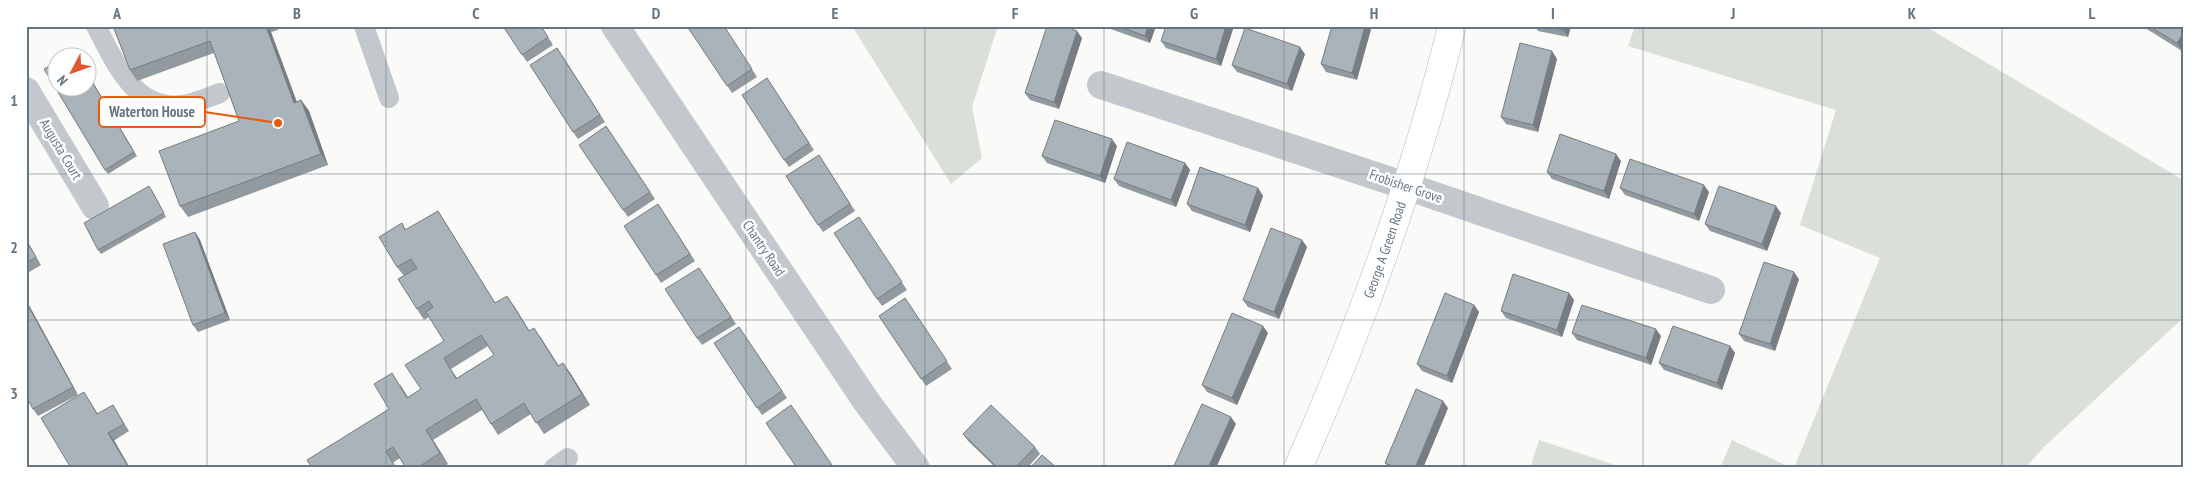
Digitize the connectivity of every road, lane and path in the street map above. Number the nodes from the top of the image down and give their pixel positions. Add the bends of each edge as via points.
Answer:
1 (96, 26) edge
2 (364, 26) edge
3 (615, 26) edge
4 (1452, 26) edge
5 (1101, 85) dead end
6 (26, 91) edge
7 (220, 93) edge
8 (389, 98) dead end
9 (1406, 186) junction
10 (95, 206) dead end
11 (1711, 290) dead end
12 (916, 468) edge
13 (1298, 468) edge

1 - 7 lane via 126,80 142,96 168,105 186,104
2 - 8 lane
3 - 12 street, Chantry Road via 866,401
4 - 9 main road, George A Green Road
5 - 9 street, Frobisher Grove
6 - 10 street, Augusta Court
9 - 11 street, Frobisher Grove
9 - 13 main road, George A Green Road via 1347,353

